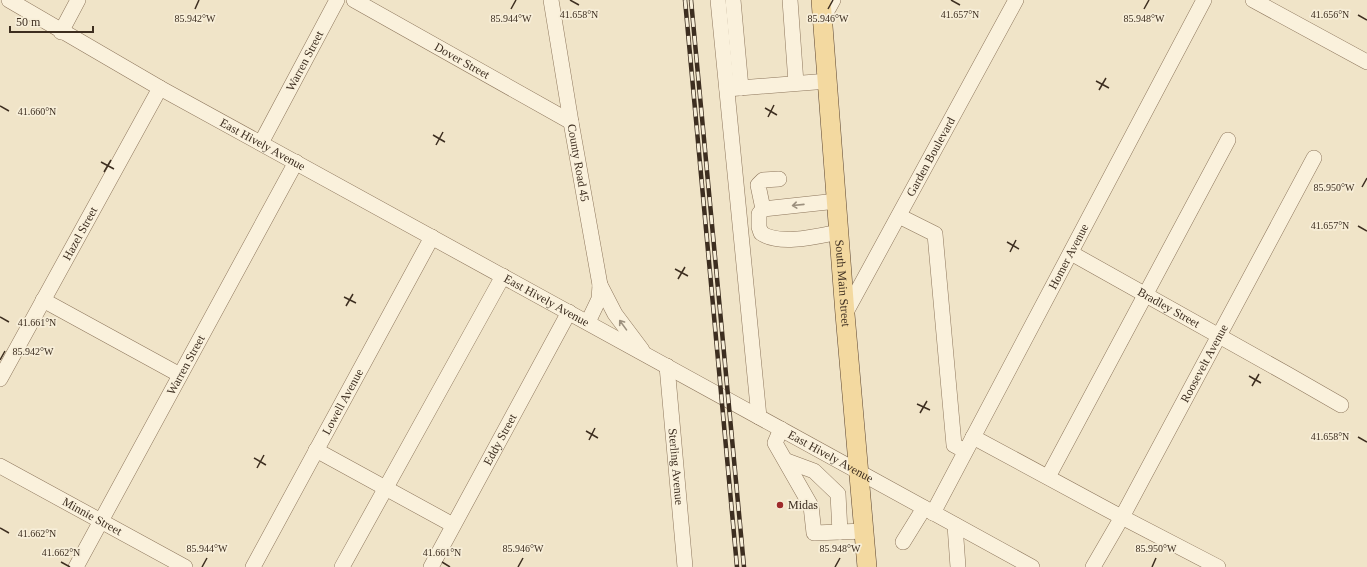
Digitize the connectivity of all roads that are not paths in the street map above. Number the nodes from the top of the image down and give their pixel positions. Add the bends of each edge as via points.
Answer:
1 (9, 0) edge
2 (78, 0) edge
3 (337, 0) edge
4 (354, 0) edge
5 (551, 0) edge
6 (718, 0) edge
7 (733, 0) edge
8 (790, 0) edge
9 (833, 0) edge
10 (1016, 0) edge
11 (1204, 0) edge
12 (1253, 0) edge
13 (822, 9) edge
14 (61, 32) junction
15 (1367, 62) edge
16 (828, 81) junction
17 (796, 83) junction
18 (160, 88) junction
19 (734, 88) junction
20 (571, 122) junction
21 (1228, 140) dead end
22 (261, 143) junction
23 (1314, 158) dead end
24 (296, 162) junction
25 (779, 179) dead end
26 (837, 201) junction
27 (763, 209) junction
28 (899, 216) junction
29 (839, 232) junction
30 (432, 236) junction
31 (1071, 253) junction
32 (503, 276) junction
33 (600, 286) junction
34 (1146, 294) junction
35 (43, 300) junction
36 (569, 312) junction
37 (845, 314) junction
38 (588, 322) junction
39 (1219, 336) junction
40 (647, 356) junction
41 (667, 366) junction
42 (180, 375) junction
43 (0, 379) edge
44 (1341, 405) dead end
45 (759, 417) junction
46 (781, 429) junction
47 (973, 437) junction
48 (316, 450) junction
49 (965, 451) junction
50 (787, 461) junction
51 (0, 466) edge
52 (859, 471) junction
53 (1048, 477) junction
54 (386, 488) junction
55 (928, 510) junction
56 (1122, 517) junction
57 (101, 521) junction
58 (454, 525) junction
59 (955, 525) junction
60 (864, 531) junction
61 (840, 532) junction
62 (903, 542) dead end
63 (76, 567) edge
64 (185, 567) edge
65 (253, 567) edge
66 (342, 567) edge
67 (431, 567) edge
68 (685, 567) edge
69 (867, 567) edge
70 (958, 567) edge
71 (1032, 567) edge
72 (1093, 567) edge
73 (1218, 567) edge

1 - 14 street, East Hively Avenue
2 - 14 street
3 - 22 street, Warren Street
4 - 20 street, Dover Street
5 - 20 street, County Road 45
6 - 19 street
7 - 19 street
8 - 17 street
9 - 13 street
10 - 28 street, Garden Boulevard
11 - 31 street, Homer Avenue
12 - 15 street
13 - 16 main road, South Main Street
14 - 18 street, East Hively Avenue
16 - 17 street
16 - 26 main road, South Main Street
17 - 19 street
18 - 22 street, East Hively Avenue
18 - 35 street, Hazel Street
19 - 45 street
20 - 33 street, County Road 45
21 - 34 street
22 - 24 street, East Hively Avenue
23 - 39 street, Roosevelt Avenue
24 - 30 street, East Hively Avenue
24 - 42 street, Warren Street
25 - 27 street via 763,180 758,185
26 -> 27 street
26 - 29 main road, South Main Street
27 - 29 street via 759,214 759,227 761,234 768,238 811,237
28 - 37 street, Garden Boulevard
28 - 49 street via 935,234 954,445
29 - 37 main road, South Main Street
30 - 32 street, East Hively Avenue
30 - 48 street, Lowell Avenue
31 - 34 street, Bradley Street
31 - 47 street, Homer Avenue
32 - 36 street, East Hively Avenue
32 - 54 street
33 - 38 street, County Road 45 via 599,299
40 -> 33 street via 615,314
34 - 39 street, Bradley Street
34 - 53 street
35 - 42 street
35 - 43 street, Hazel Street
36 - 38 street, East Hively Avenue
36 - 58 street, Eddy Street
37 - 52 main road, South Main Street
38 - 40 street, East Hively Avenue
39 - 44 street, Bradley Street
39 - 56 street, Roosevelt Avenue
40 - 41 street, East Hively Avenue
41 - 45 street, East Hively Avenue
41 - 68 street, Sterling Avenue
42 - 57 street, Warren Street
45 - 46 street, East Hively Avenue
46 - 50 street via 775,443
46 - 52 street, East Hively Avenue
47 - 49 street, Homer Avenue
47 - 53 street
48 - 54 street
48 - 65 street, Lowell Avenue
49 - 55 street, Homer Avenue
50 - 61 street via 814,471 838,494
50 - 61 street via 811,506 814,534
51 - 57 street, Minnie Street
52 - 55 street, East Hively Avenue
52 - 60 main road, South Main Street
53 - 56 street
54 - 58 street
54 - 66 street
55 - 59 street, East Hively Avenue
55 - 62 street, Homer Avenue
56 - 72 street, Roosevelt Avenue
56 - 73 street
57 - 63 street, Warren Street
57 - 64 street, Minnie Street
58 - 67 street, Eddy Street
59 - 70 street
59 - 71 street, East Hively Avenue
60 - 61 street
60 - 69 main road, South Main Street

